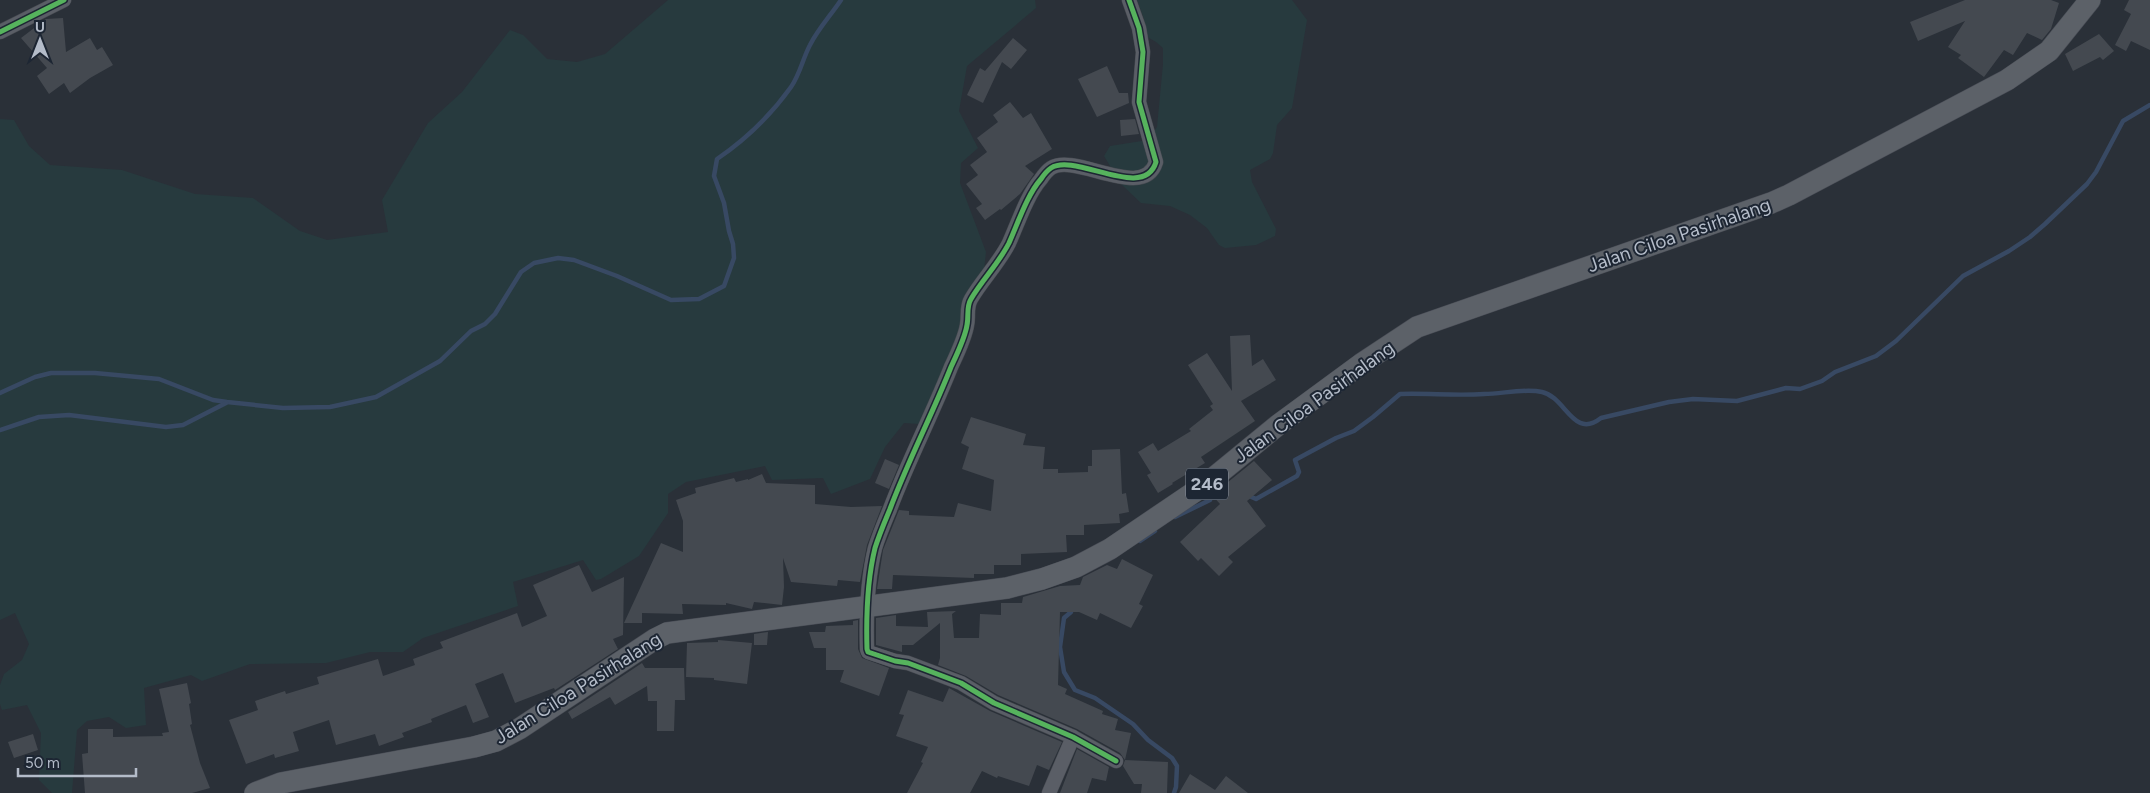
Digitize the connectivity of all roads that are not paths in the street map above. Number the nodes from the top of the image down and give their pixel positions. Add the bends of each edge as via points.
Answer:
1 (64, 0) edge
2 (1129, 0) edge
3 (2090, 0) edge
4 (0, 32) edge
5 (866, 606) junction
6 (1073, 737) junction
7 (1116, 761) dead end
8 (255, 793) edge
9 (1049, 793) edge

1 - 4 street
2 - 5 street via 1143,52 1139,102 1156,162 1154,168 1140,177 1122,177 1063,165 1052,168 1040,180 1008,245 967,307 967,325 951,368 875,547
3 - 5 main road, Jalan Ciloa Pasirhalang / 246 via 2049,51 2007,80 1789,195 1417,327 1361,364 1206,484 1110,549 1076,567 1007,588
5 - 6 street via 868,652 908,662 961,683 1003,708
5 - 8 main road, Jalan Ciloa Pasirhalang / 246 via 667,633 519,729 488,744 281,783
6 - 7 street
6 - 9 street

